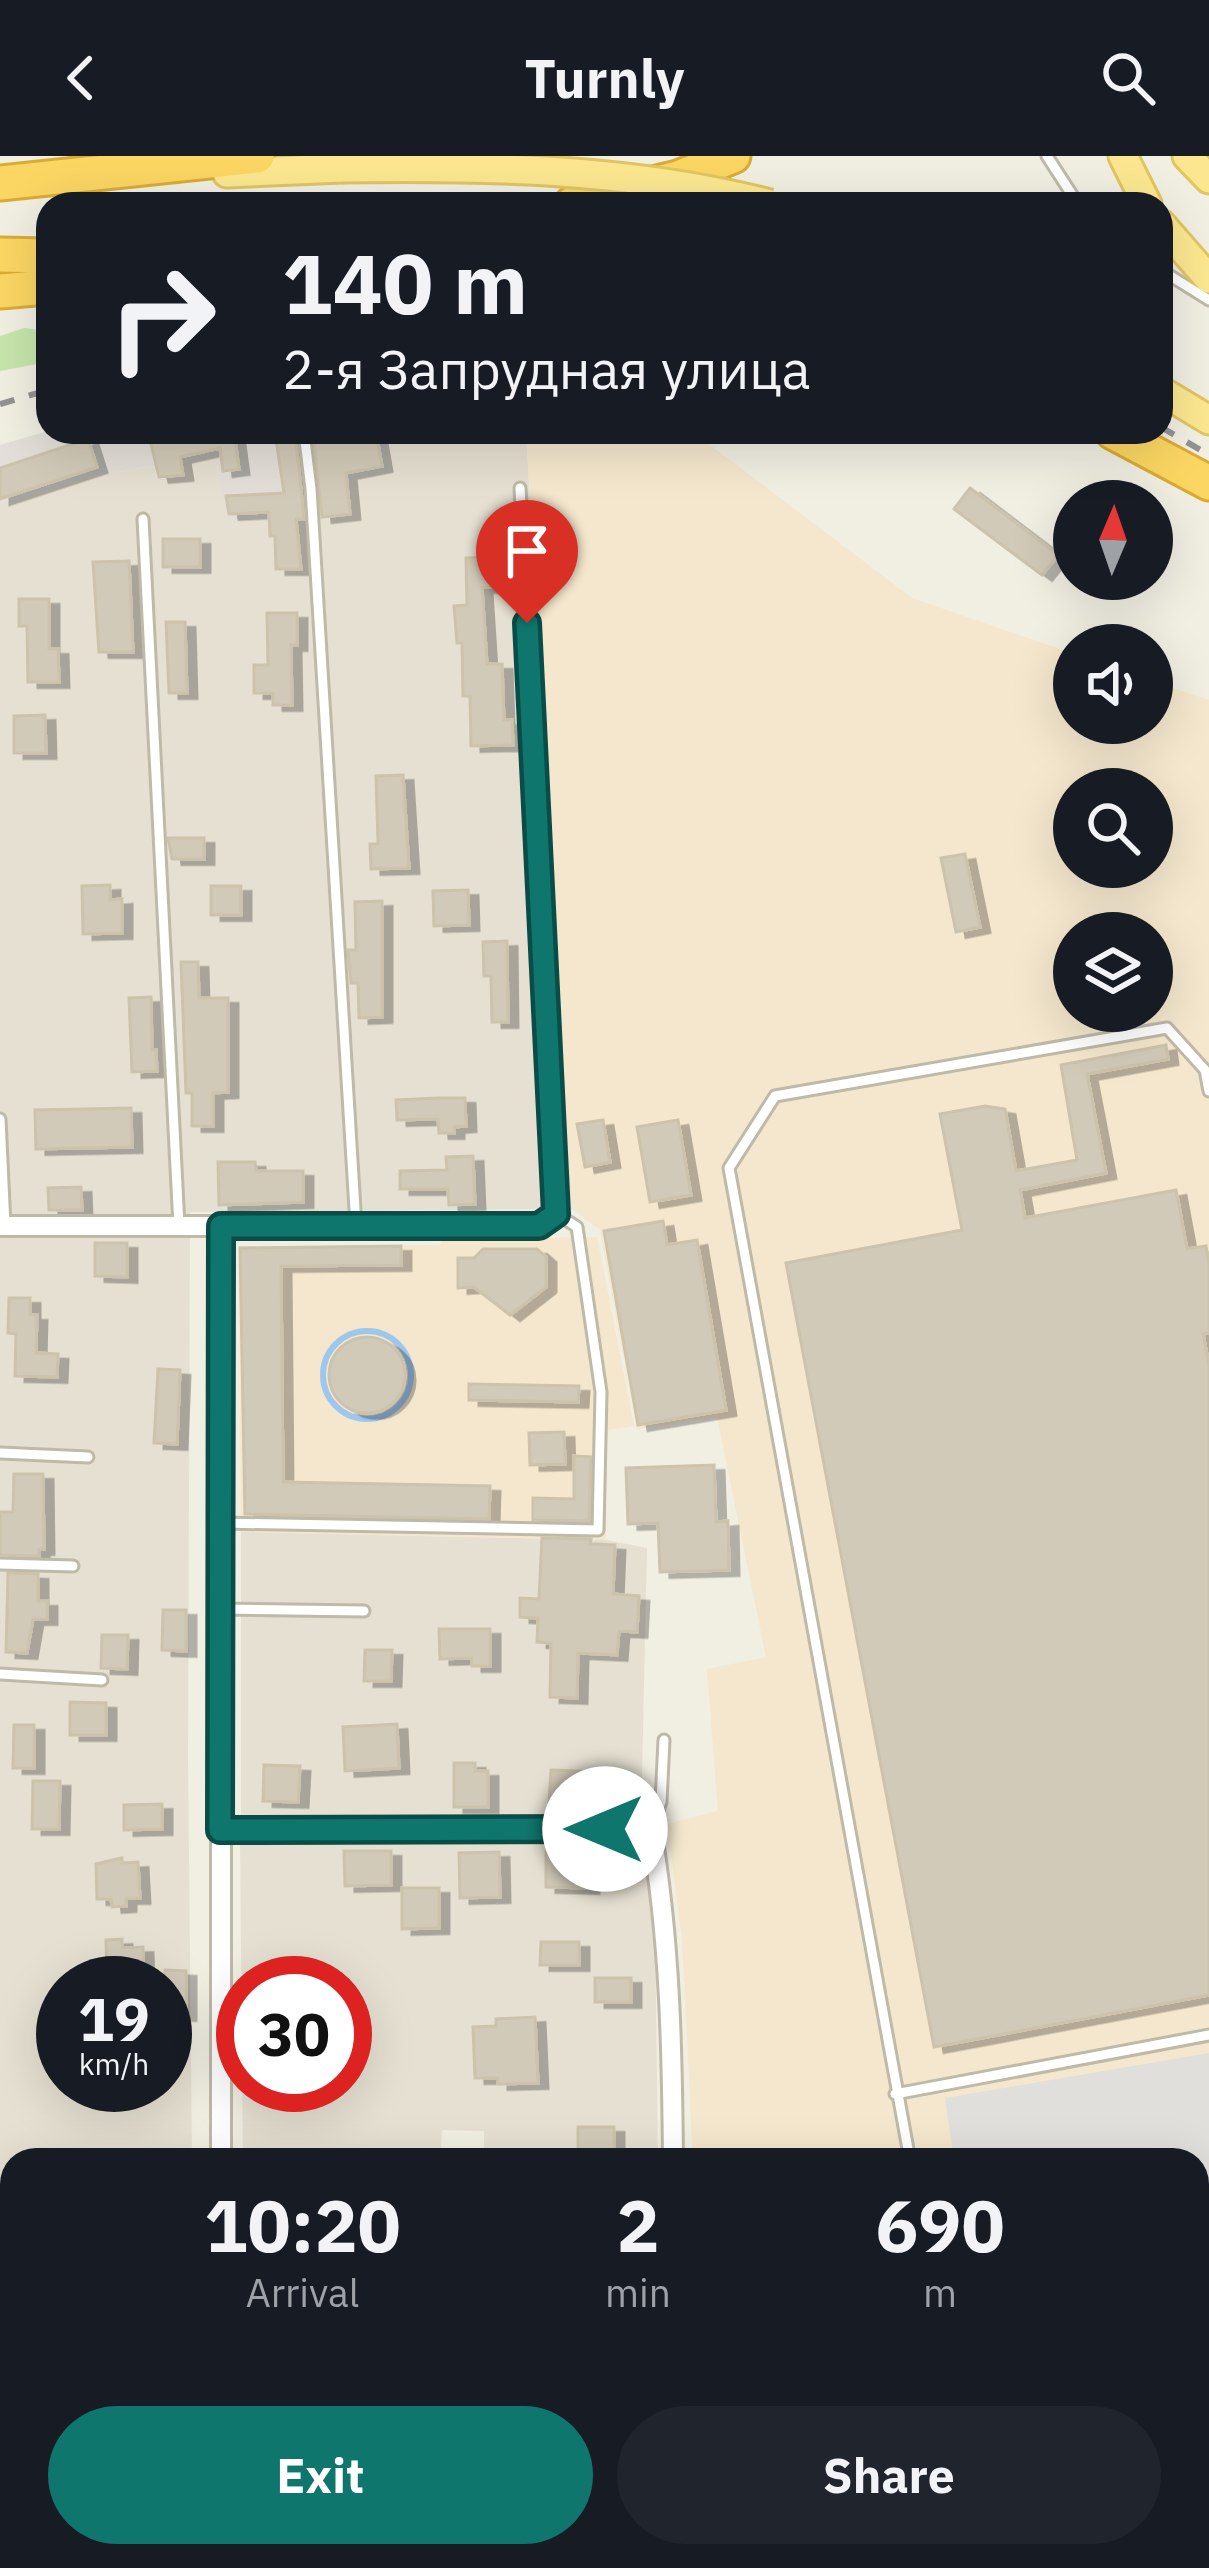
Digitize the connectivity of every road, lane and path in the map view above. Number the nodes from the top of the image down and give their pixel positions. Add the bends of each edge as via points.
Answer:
1 (68, 156) edge
2 (256, 156) edge
3 (734, 156) edge
4 (1047, 156) edge
5 (1123, 156) edge
6 (1187, 156) edge
7 (0, 165) edge
8 (1209, 179) edge
9 (0, 183) edge
10 (621, 192) edge
11 (718, 192) edge
12 (1070, 192) edge
13 (1141, 192) edge
14 (1173, 238) edge
15 (36, 241) edge
16 (0, 244) edge
17 (0, 255) edge
18 (36, 256) edge
19 (1173, 278) edge
20 (1209, 279) edge
21 (36, 287) edge
22 (0, 291) edge
23 (1209, 300) edge
24 (1173, 398) edge
25 (1209, 420) edge
26 (305, 444) edge
27 (1136, 444) edge
28 (1144, 444) edge
29 (1209, 483) edge
30 (520, 488) dead end
31 (143, 519) dead end
32 (1209, 1091) edge
33 (0, 1119) edge
34 (556, 1214) junction
35 (3, 1226) edge
36 (179, 1226) junction
37 (221, 1226) junction
38 (356, 1226) junction
39 (539, 1226) joint
40 (0, 1453) edge
41 (88, 1457) dead end
42 (220, 1523) junction
43 (0, 1564) edge
44 (73, 1566) dead end
45 (220, 1609) junction
46 (364, 1610) dead end
47 (0, 1674) edge
48 (102, 1680) dead end
49 (664, 1740) dead end
50 (651, 1829) junction
51 (220, 1830) junction
52 (1209, 2035) edge
53 (896, 2094) junction
54 (221, 2148) edge
55 (673, 2148) edge
56 (907, 2148) edge

1 - 7 highway
2 - 9 highway
3 - 10 highway, bridge
4 - 12 lane
5 - 13 main road
6 - 8 main road
9 - 11 main road, bridge via 498,166
14 - 20 main road
15 - 16 main road
17 - 18 highway
19 - 23 lane
21 - 22 highway
24 - 25 main road
26 - 38 lane
27 - 29 highway
28 - 29 main road
30 - 34 lane
31 - 36 lane
32 - 53 lane via 1205,1070 1167,1028 775,1096 729,1168
33 - 35 lane
34 - 39 lane
34 - 42 lane via 577,1227 601,1392 598,1530
35 - 36 street
36 - 37 street
37 - 38 street
37 - 42 street
38 - 39 street
40 - 41 lane
42 - 45 street
43 - 44 lane
45 - 46 lane
45 - 51 street
47 - 48 lane
49 - 50 lane
50 - 51 street
50 - 55 street via 672,1998
51 - 54 street
52 - 53 lane
53 - 56 lane

